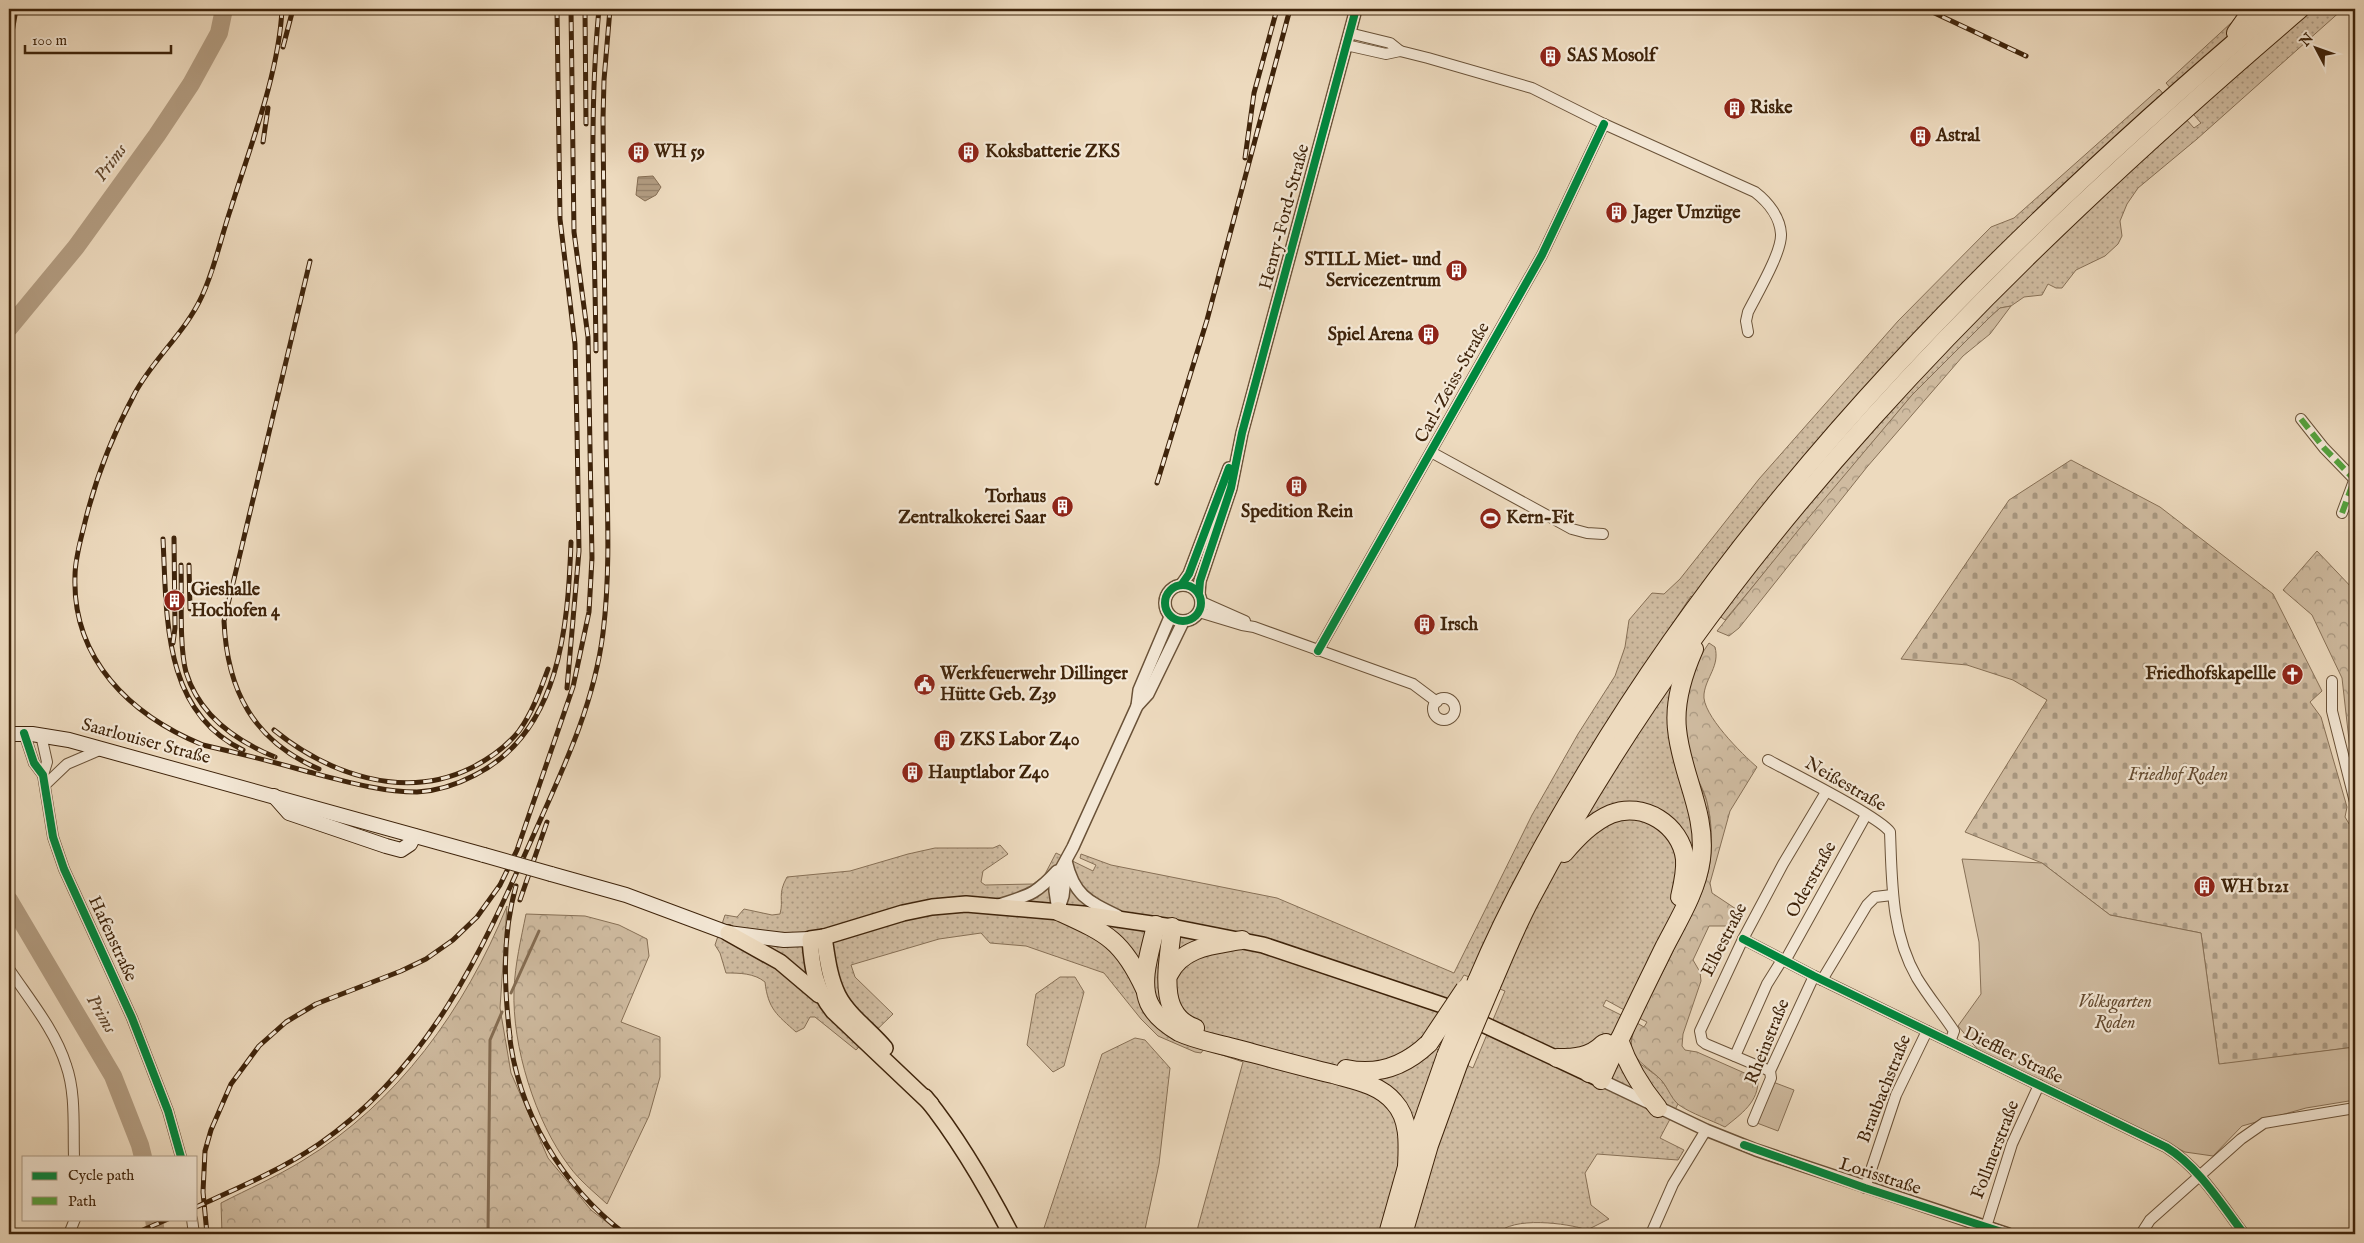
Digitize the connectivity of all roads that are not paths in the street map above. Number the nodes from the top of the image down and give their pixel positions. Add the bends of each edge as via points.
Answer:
1 (1356, 9) edge
2 (2253, 9) edge
3 (2274, 9) edge
4 (2300, 9) edge
5 (1349, 33) junction
6 (1346, 45) junction
7 (1400, 51) junction
8 (2223, 52) junction
9 (1604, 124) junction
10 (1748, 332) dead end
11 (2302, 419) dead end
12 (1242, 433) junction
13 (1431, 452) junction
14 (2355, 479) edge
15 (2342, 513) dead end
16 (1603, 534) dead end
17 (1182, 584) junction
18 (1200, 602) junction
19 (1709, 609) junction
20 (1170, 617) junction
21 (1183, 622) junction
22 (1687, 642) junction
23 (1318, 651) junction
24 (2332, 681) dead end
25 (1436, 702) dead end
26 (1138, 706) junction
27 (24, 733) junction
28 (9, 734) edge
29 (40, 735) junction
30 (102, 749) junction
31 (1768, 760) dead end
32 (44, 780) junction
33 (1826, 792) junction
34 (2355, 802) edge
35 (1866, 815) junction
36 (1066, 860) junction
37 (1892, 895) junction
38 (1530, 900) junction
39 (996, 906) junction
40 (1058, 911) junction
41 (1125, 920) junction
42 (1164, 926) junction
43 (728, 933) junction
44 (817, 938) junction
45 (1742, 939) junction
46 (1242, 940) junction
47 (1783, 961) junction
48 (9, 969) edge
49 (1168, 974) junction
50 (1818, 978) junction
51 (1480, 981) junction
52 (1146, 990) junction
53 (822, 998) junction
54 (1927, 1031) junction
55 (1614, 1038) junction
56 (1950, 1042) junction
57 (1735, 1056) junction
58 (1557, 1058) junction
59 (1453, 1059) junction
60 (1770, 1071) junction
61 (1595, 1077) junction
62 (2039, 1085) junction
63 (931, 1104) junction
64 (1658, 1108) junction
65 (2355, 1108) edge
66 (1753, 1121) dead end
67 (1706, 1130) junction
68 (74, 1156) edge
69 (181, 1156) edge
70 (1407, 1167) junction
71 (2199, 1176) junction
72 (1866, 1188) junction
73 (75, 1220) edge
74 (192, 1220) edge
75 (1986, 1228) junction
76 (69, 1234) edge
77 (194, 1234) edge
78 (1011, 1234) edge
79 (1388, 1234) edge
80 (1403, 1234) edge
81 (1651, 1234) edge
82 (2008, 1234) edge
83 (2141, 1234) edge
84 (2244, 1234) edge

1 - 5 street, Henry-Ford-Straße
2 - 8 highway
3 - 8 highway
4 - 19 highway via 2086,200 1948,336 1839,455
5 - 6 street, Henry-Ford-Straße
5 - 7 street via 1390,43
6 - 7 street via 1386,54
6 - 12 street, Henry-Ford-Straße
7 - 9 street via 1532,88
8 - 19 highway via 2078,184 1935,325 1769,512
9 - 10 street via 1748,188 1771,208 1781,233 1780,240 1748,312
9 - 13 street, Carl-Zeiss-Straße via 1542,254
11 - 14 street via 2324,448
12 - 17 street, Henry-Ford-Straße via 1189,574
12 - 18 street, Henry-Ford-Straße via 1231,488 1200,581
13 - 16 street, Carl-Zeiss-Straße via 1572,529
13 - 23 street, Carl-Zeiss-Straße
14 - 15 street
17 - 18 street via 1192,586
17 - 20 street via 1166,595 1165,607
18 - 21 street via 1192,619
18 - 23 street via 1242,625
19 - 22 highway
20 - 21 street
20 - 26 street via 1139,690
21 - 26 street via 1148,694
22 - 38 highway via 1612,757
22 - 51 highway via 1604,742 1564,809 1489,953
22 - 55 highway via 1676,707 1676,729 1700,817 1701,861 1687,903
23 - 25 street via 1414,684
24 - 34 street via 2332,711
26 - 36 street
27 - 28 main road, Saarlouiser Straße
27 - 29 main road, Saarlouiser Straße
27 - 32 street, Hafenstraße via 34,763
29 - 30 main road, Saarlouiser Straße
29 - 32 street, Hafenstraße via 47,762
30 - 32 street via 67,764
30 - 43 main road, Saarlouiser Straße, bridge via 626,894
31 - 33 street, Neißestraße
32 - 69 street, Hafenstraße via 53,838 64,869 132,1018 168,1111
33 - 35 street, Neißestraße
33 - 45 street, Elbestraße
35 - 37 street, Neißestraße via 1890,832
35 - 47 street, Oderstraße
36 - 39 street via 1040,890
36 - 40 street via 1055,880
36 - 41 street via 1071,879 1081,895
37 - 50 street, Rheinstraße via 1875,897 1867,905
37 - 56 street, Neißestraße via 1903,947 1916,976 1954,1031
38 - 51 highway
38 - 55 highway via 1576,840 1611,814 1640,812 1652,815 1668,826 1681,844 1685,858 1679,899
39 - 40 main road
39 - 44 main road via 932,907
40 - 41 main road
40 - 52 highway via 1110,937 1130,959
41 - 42 main road
42 - 46 main road
42 - 49 highway
42 - 52 highway via 1147,970
43 - 44 main road, Saarlouiser Straße via 784,940
43 - 53 main road via 780,962
44 - 53 main road via 815,981
44 - 63 main road via 838,995
45 - 47 street, Dieffler Straße
45 - 57 street, Elbestraße via 1700,1031 1706,1044
46 - 49 highway via 1188,953 1173,965
46 - 58 main road via 1297,955 1442,1006
47 - 50 street, Dieffler Straße
47 - 57 street, Oderstraße via 1767,984
48 - 68 street via 50,1032 67,1066
49 - 51 highway, bridge via 1173,1012 1192,1027 1359,1072 1394,1068 1408,1061 1429,1043
50 - 54 street, Dieffler Straße
50 - 60 street, Rheinstraße
51 - 59 highway, bridge
52 - 70 highway via 1149,1004 1157,1015 1166,1024 1186,1034 1359,1082 1385,1094 1402,1115 1408,1142
53 - 63 main road
54 - 56 street, Dieffler Straße
54 - 72 street, Braubachstraße via 1896,1095
55 - 58 highway via 1585,1056
55 - 61 highway
55 - 64 highway via 1640,1085
56 - 62 street, Dieffler Straße
57 - 60 street, Elbestraße
58 - 61 main road
59 - 70 highway
59 - 80 highway
60 - 66 street, Rheinstraße via 1771,1078
61 - 64 street, Lorisstraße
62 - 71 street, Dieffler Straße via 2166,1147 2185,1160
62 - 75 street, Follmerstraße via 2012,1144
63 - 78 main road via 982,1180
64 - 67 street, Lorisstraße
65 - 71 street via 2264,1123
67 - 72 street, Lorisstraße
67 - 81 street via 1673,1184
70 - 79 highway
71 - 83 street via 2150,1220
71 - 84 street, Dieffler Straße
72 - 75 street, Lorisstraße
73 - 76 street
74 - 77 street
75 - 82 street, Lorisstraße

